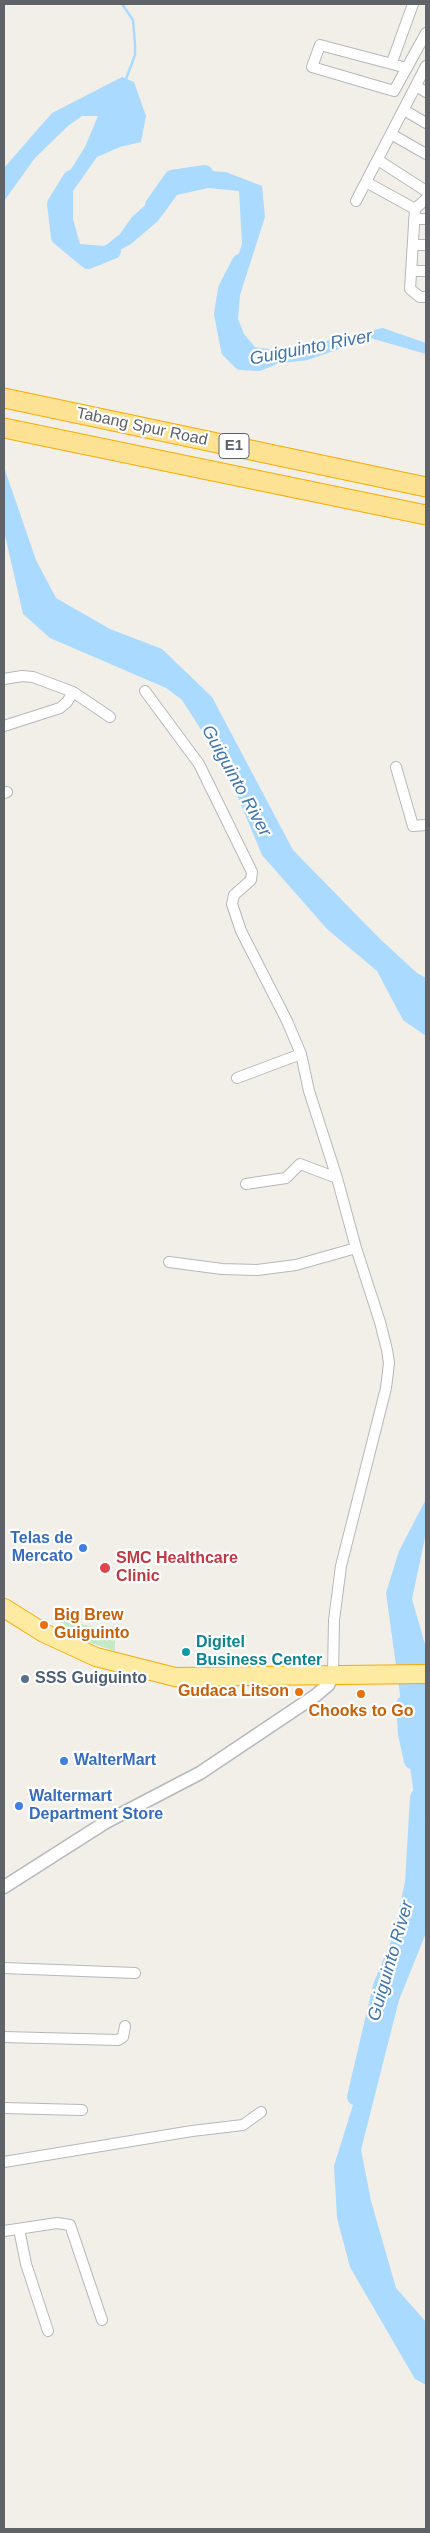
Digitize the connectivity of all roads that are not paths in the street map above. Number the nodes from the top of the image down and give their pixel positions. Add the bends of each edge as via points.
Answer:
1 (413, 4) edge
2 (426, 32) edge
3 (392, 62) junction
4 (426, 66) edge
5 (407, 68) junction
6 (416, 86) junction
7 (426, 92) edge
8 (404, 110) junction
9 (426, 123) edge
10 (391, 134) junction
11 (426, 154) edge
12 (378, 160) junction
13 (366, 182) junction
14 (426, 191) edge
15 (426, 199) edge
16 (356, 201) dead end
17 (415, 214) junction
18 (426, 219) edge
19 (413, 245) junction
20 (426, 245) edge
21 (411, 271) junction
22 (426, 271) edge
23 (426, 297) edge
24 (4, 398) edge
25 (4, 428) edge
26 (426, 487) edge
27 (426, 515) edge
28 (4, 680) edge
29 (145, 691) dead end
30 (73, 692) junction
31 (110, 718) dead end
32 (4, 726) edge
33 (396, 767) dead end
34 (426, 825) edge
35 (301, 1054) junction
36 (237, 1078) dead end
37 (338, 1178) junction
38 (246, 1184) dead end
39 (356, 1248) junction
40 (169, 1262) dead end
41 (4, 1608) edge
42 (4, 1618) edge
43 (426, 1674) edge
44 (378, 1679) junction
45 (331, 1680) junction
46 (426, 1683) edge
47 (4, 1887) edge
48 (4, 1968) edge
49 (135, 1973) dead end
50 (125, 2026) dead end
51 (4, 2037) edge
52 (4, 2108) edge
53 (82, 2110) dead end
54 (261, 2112) dead end
55 (4, 2162) edge
56 (19, 2229) junction
57 (4, 2231) edge
58 (102, 2320) dead end
59 (48, 2331) dead end

1 - 3 street
2 - 5 street
3 - 5 street
3 - 5 street via 320,45 312,67 394,91
4 - 6 street
6 - 7 street
6 - 8 street
8 - 9 street
8 - 10 street
10 - 11 street
10 - 12 street
12 - 13 street
12 - 14 street
13 - 16 street
13 - 17 street
15 - 17 street
17 - 18 street
17 - 19 street
19 - 20 street
19 - 21 street
21 - 22 street
21 - 23 street via 410,289 420,297
24 - 26 highway, Tabang Spur Road / E1
25 - 27 highway, Tabang Spur Road / E1
28 - 30 street via 33,677
29 - 35 street via 199,764 252,872 251,880 234,895 232,904 241,931 288,1021
30 - 31 street
30 - 32 street via 60,708
33 - 34 street via 413,826
35 - 36 street
35 - 37 street via 309,1091
37 - 38 street via 300,1164 286,1178
37 - 39 street
39 - 40 street via 296,1265 257,1270
39 - 45 street via 380,1322 389,1371 341,1566
41 - 45 highway via 78,1650 149,1672 175,1676
42 - 45 highway via 74,1658 106,1671 149,1682 231,1687
43 - 44 highway
44 - 45 highway
44 - 46 highway
45 - 47 street via 306,1703 200,1773 106,1822
48 - 49 street
50 - 51 street via 123,2037 118,2040
52 - 53 street
54 - 55 street via 243,2125
56 - 57 street
56 - 58 street via 57,2223 70,2225
56 - 59 street via 26,2264

